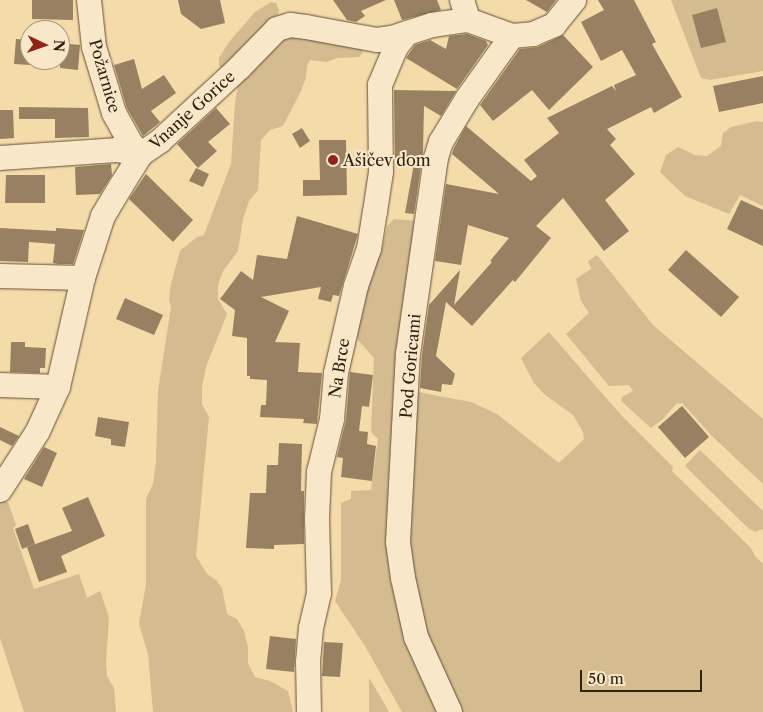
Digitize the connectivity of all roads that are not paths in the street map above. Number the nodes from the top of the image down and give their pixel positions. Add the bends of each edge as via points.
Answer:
1 (89, 0) edge
2 (574, 0) edge
3 (465, 10) edge
4 (407, 33) junction
5 (512, 36) junction
6 (141, 154) junction
7 (0, 158) edge
8 (0, 276) edge
9 (84, 278) junction
10 (0, 385) edge
11 (58, 387) junction
12 (0, 490) edge
13 (309, 712) edge
14 (450, 712) edge

1 - 6 street, Požarnice via 94,47 114,113 131,144
2 - 5 street, Vnanje Gorice via 554,24 544,30
3 - 4 street, Vnanje Gorice
3 - 5 street, Vnanje Gorice
4 - 6 street, Vnanje Gorice via 377,40 290,25 277,29 160,141
4 - 13 street, Na Brce via 396,47 380,85 381,172 375,212 369,249 356,286 336,373 332,419 319,472 319,594 308,662
5 - 14 street, Pod Goricami via 441,142 408,354 398,542 416,637
6 - 7 street via 116,150
6 - 9 street, Vnanje Gorice via 103,216
8 - 9 street
9 - 11 street, Vnanje Gorice
10 - 11 street
11 - 12 street, Vnanje Gorice via 38,431

